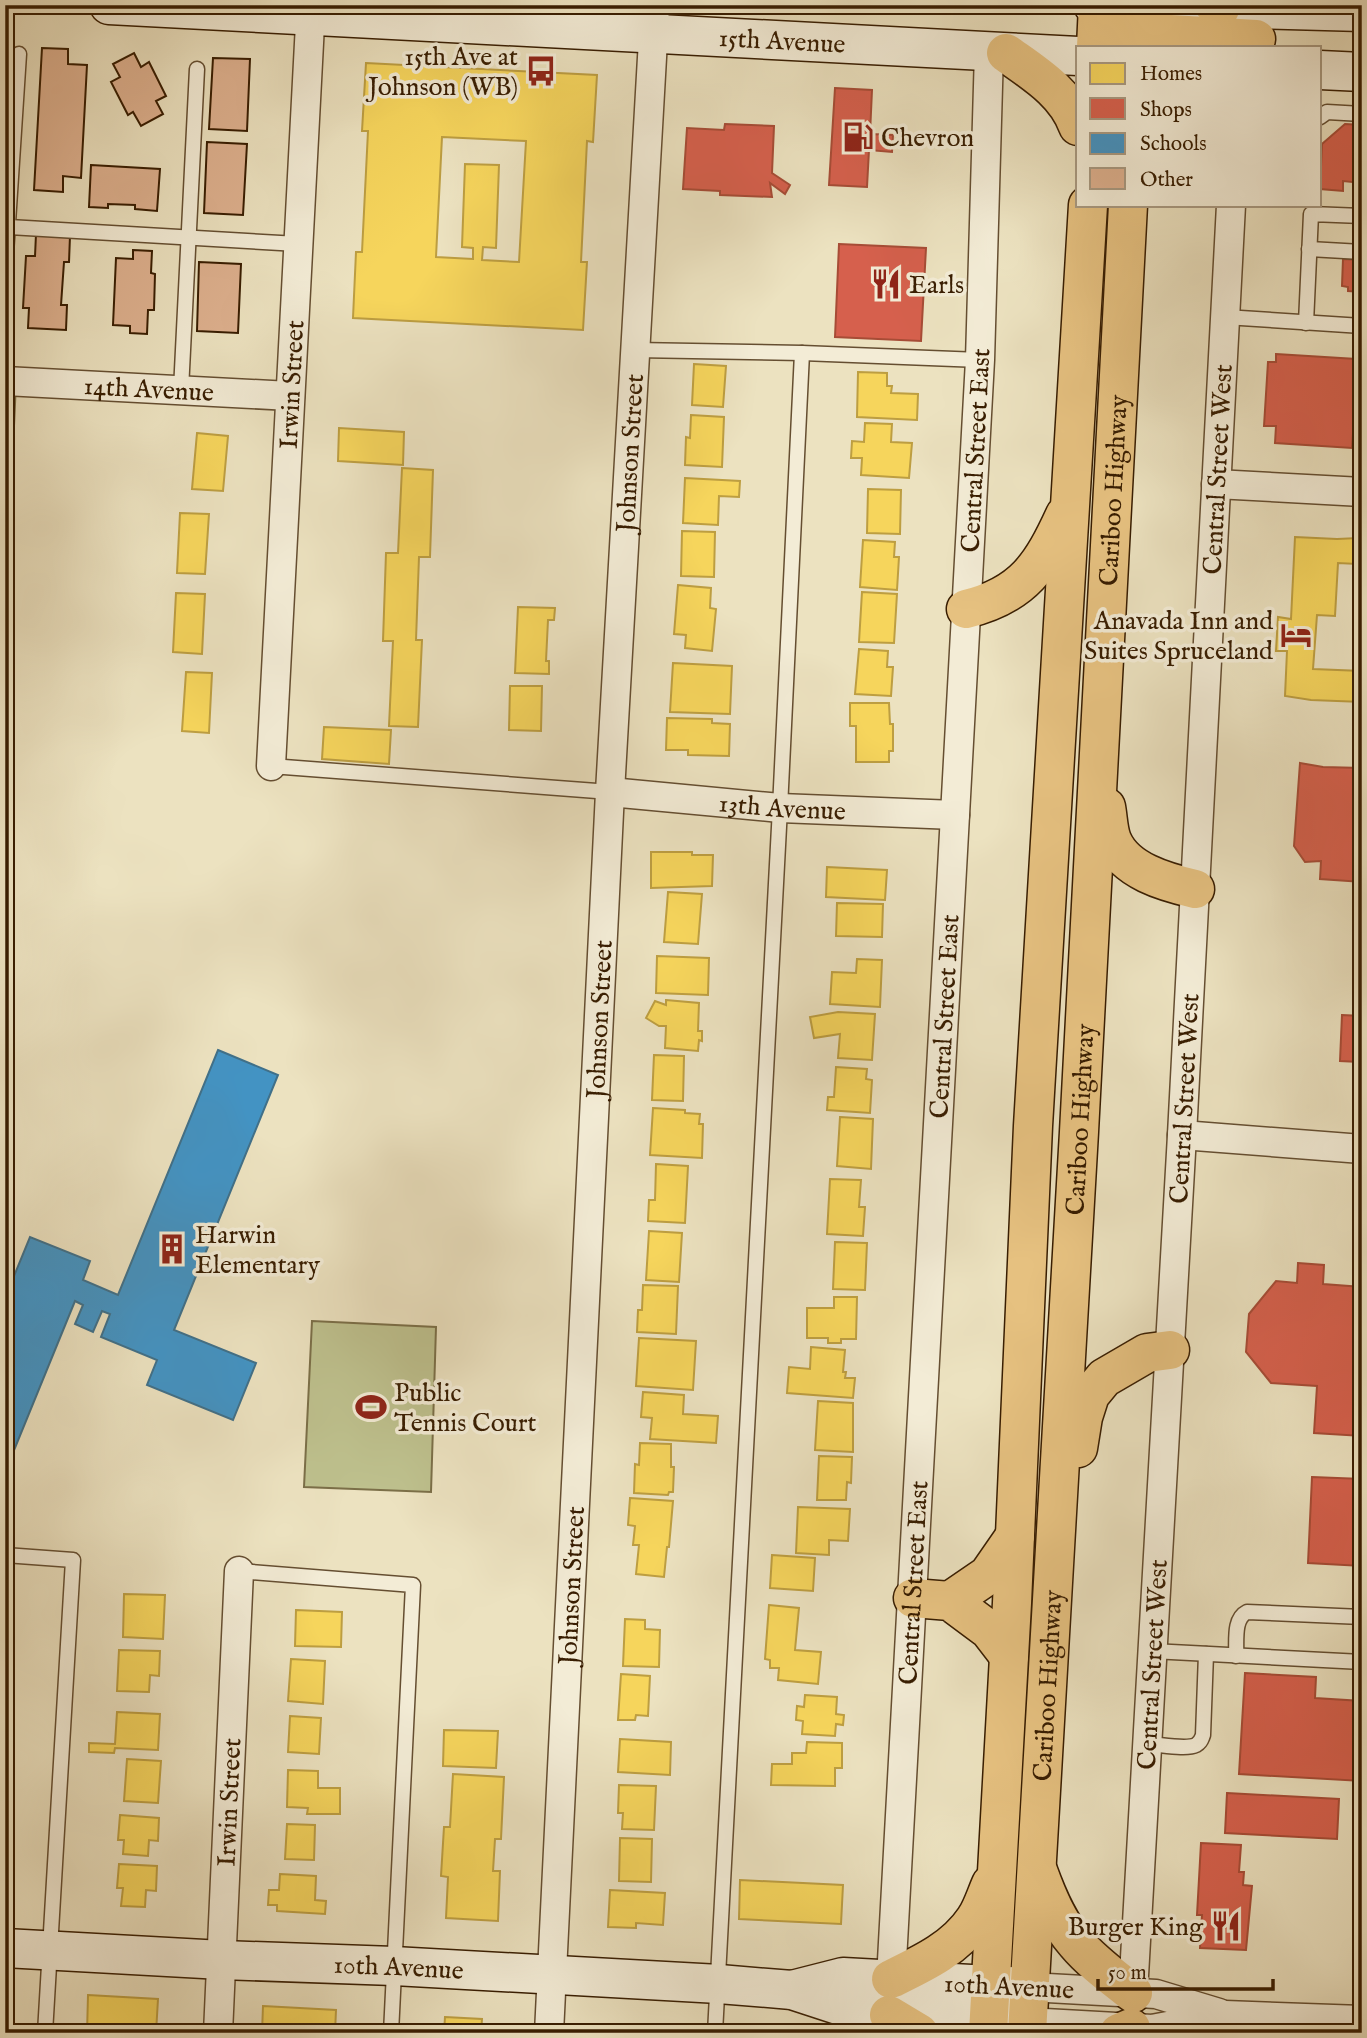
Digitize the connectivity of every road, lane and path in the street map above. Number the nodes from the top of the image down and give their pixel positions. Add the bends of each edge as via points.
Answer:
1 (109, 5) edge
2 (1097, 5) edge
3 (311, 10) edge
4 (1362, 12) edge
5 (654, 19) edge
6 (1240, 19) edge
7 (1139, 22) edge
8 (1362, 27) edge
9 (1099, 46) edge
10 (1100, 46) edge
11 (998, 53) junction
12 (19, 54) dead end
13 (1076, 55) edge
14 (197, 69) dead end
15 (1322, 70) edge
16 (1362, 72) edge
17 (1362, 114) edge
18 (1322, 116) edge
19 (1076, 120) edge
20 (1088, 206) edge
21 (1128, 206) edge
22 (1231, 206) edge
23 (1311, 209) edge
24 (1362, 216) edge
25 (9, 227) junction
26 (188, 238) junction
27 (298, 244) junction
28 (1309, 249) junction
29 (1362, 252) edge
30 (5, 270) edge
31 (1225, 317) junction
32 (1306, 323) junction
33 (1362, 326) edge
34 (635, 349) junction
35 (802, 353) junction
36 (980, 360) junction
37 (5, 381) edge
38 (180, 390) junction
39 (290, 396) junction
40 (1216, 484) junction
41 (1362, 492) edge
42 (1072, 500) junction
43 (966, 608) junction
44 (1099, 760) junction
45 (271, 766) joint
46 (610, 792) junction
47 (780, 808) junction
48 (955, 815) junction
49 (1195, 889) junction
50 (1182, 1135) junction
51 (1362, 1149) edge
52 (1170, 1350) junction
53 (1015, 1536) junction
54 (1054, 1548) junction
55 (5, 1555) edge
56 (239, 1571) joint
57 (913, 1598) junction
58 (950, 1601) junction
59 (1362, 1617) edge
60 (1152, 1651) junction
61 (1206, 1654) junction
62 (1009, 1656) junction
63 (1236, 1656) junction
64 (1362, 1662) edge
65 (1147, 1744) junction
66 (1036, 1866) junction
67 (997, 1869) junction
68 (5, 1948) edge
69 (49, 1951) junction
70 (222, 1960) junction
71 (394, 1966) junction
72 (552, 1975) junction
73 (719, 1984) junction
74 (989, 2013) edge
75 (1028, 2014) edge
76 (897, 2015) edge
77 (1362, 2020) edge
78 (1128, 2022) edge
79 (45, 2033) edge
80 (218, 2033) edge
81 (391, 2033) edge
82 (549, 2033) edge
83 (715, 2033) edge

1 - 3 main road, 15th Avenue
2 - 7 main road
2 - 9 highway
3 - 5 main road, 15th Avenue
3 - 27 street, Irwin Street
4 - 6 main road
5 - 11 main road, 15th Avenue
5 - 34 street, Johnson Street
6 - 7 main road
6 - 8 main road
7 - 10 highway
11 - 13 main road, 15th Avenue
11 - 19 highway via 1044,79
11 - 36 street, Central Street East
12 - 25 lane
14 - 26 lane
15 - 16 main road
17 - 18 lane
20 - 42 highway, Cariboo Highway
21 - 44 highway, Cariboo Highway
22 - 31 street, Central Street West
23 - 24 lane
23 - 28 lane
25 - 26 lane
25 - 30 lane
26 - 27 lane
26 - 38 lane
27 - 39 street, Irwin Street
28 - 29 lane
28 - 32 lane
31 - 32 lane
31 - 40 street, Central Street West
32 - 33 lane
34 - 35 lane
34 - 46 street, Johnson Street
35 - 36 lane
35 - 47 lane
36 - 43 street, Central Street East
37 - 38 street, 14th Avenue
38 - 39 street, 14th Avenue
39 - 45 street, Irwin Street
40 - 41 street
40 - 49 street, Central Street West
42 - 43 highway via 1032,573 989,603
42 - 53 highway, Cariboo Highway via 1033,1126
43 - 48 street, Central Street East
44 - 49 highway via 1111,837 1118,852 1130,864
44 - 54 highway, Cariboo Highway
45 - 46 lane
46 - 47 street, 13th Avenue
46 - 72 street, Johnson Street
47 - 48 street, 13th Avenue
47 - 73 lane
48 - 57 street, Central Street East
49 - 50 street, Central Street West
50 - 51 street
50 - 52 street, Central Street West
52 - 54 highway via 1147,1353 1104,1378 1090,1395 1071,1497
52 - 60 street, Central Street West
53 - 58 highway via 988,1575
53 - 62 highway, Cariboo Highway
54 - 66 highway, Cariboo Highway
55 - 69 lane via 74,1560
56 - 70 street, Irwin Street
56 - 71 lane via 413,1584
57 - 58 highway
57 - 76 street, Central Street East
58 - 62 highway via 989,1630
59 - 63 lane via 1247,1612 1238,1620
60 - 61 lane
60 - 65 street, Central Street West
61 - 63 lane
61 - 65 lane via 1201,1741 1189,1746
62 - 67 highway, Cariboo Highway
63 - 64 lane
65 - 78 street, Central Street West
66 - 75 highway, Cariboo Highway
66 - 78 highway via 1050,1903 1074,1941 1096,1964
67 - 74 highway, Cariboo Highway
67 - 76 highway via 976,1918 956,1941 926,1961
68 - 69 main road, 10th Avenue
69 - 70 main road, 10th Avenue
69 - 79 lane
70 - 71 main road, 10th Avenue
70 - 80 street, Irwin Street
71 - 72 main road, 10th Avenue
71 - 81 lane
72 - 73 main road, 10th Avenue
72 - 82 street, Johnson Street
73 - 76 main road, 10th Avenue via 792,1990 844,2007
73 - 83 lane
74 - 75 main road, 10th Avenue
74 - 76 main road, 10th Avenue
75 - 78 street, 10th Avenue
77 - 78 street, 10th Avenue via 1225,2015 1152,2029

